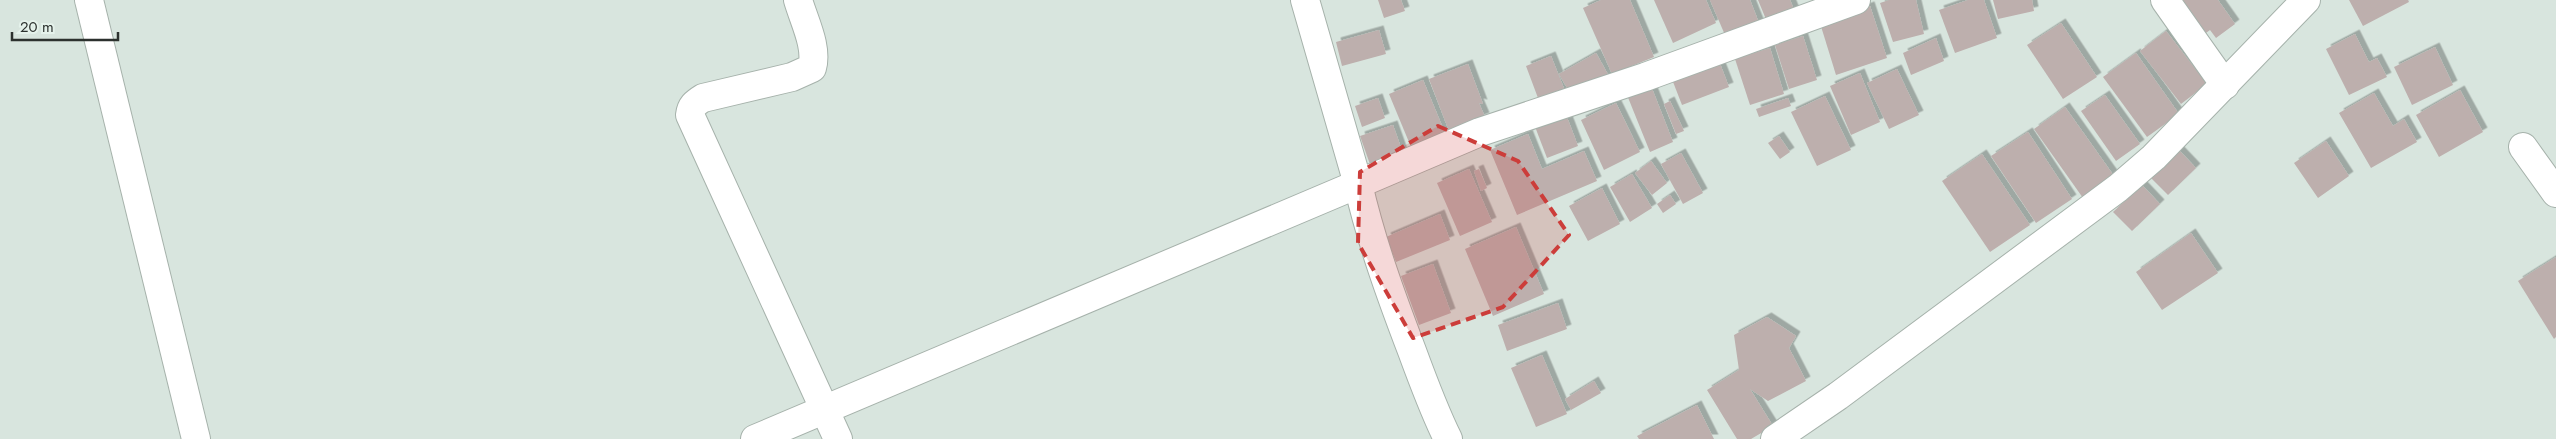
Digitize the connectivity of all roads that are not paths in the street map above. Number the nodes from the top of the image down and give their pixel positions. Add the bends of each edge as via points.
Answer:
1 (89, 0) edge
2 (798, 0) edge
3 (1305, 0) edge
4 (1856, 0) edge
5 (2165, 0) edge
6 (2306, 0) edge
7 (2225, 85) junction
8 (2524, 148) dead end
9 (1358, 184) junction
10 (2556, 192) edge
11 (825, 408) junction
12 (196, 439) edge
13 (755, 439) edge
14 (838, 439) edge
15 (1448, 439) edge
16 (1775, 439) edge

1 - 12 street
2 - 11 street via 813,48 815,60 812,68 792,77 703,98 696,102 690,115
3 - 9 street
4 - 9 street via 1645,77 1480,132
5 - 7 street
6 - 7 street
7 - 16 street via 2154,157 2118,188 1838,396
8 - 10 street
9 - 11 street
9 - 15 street via 1368,227 1394,304
11 - 13 street
11 - 14 street

